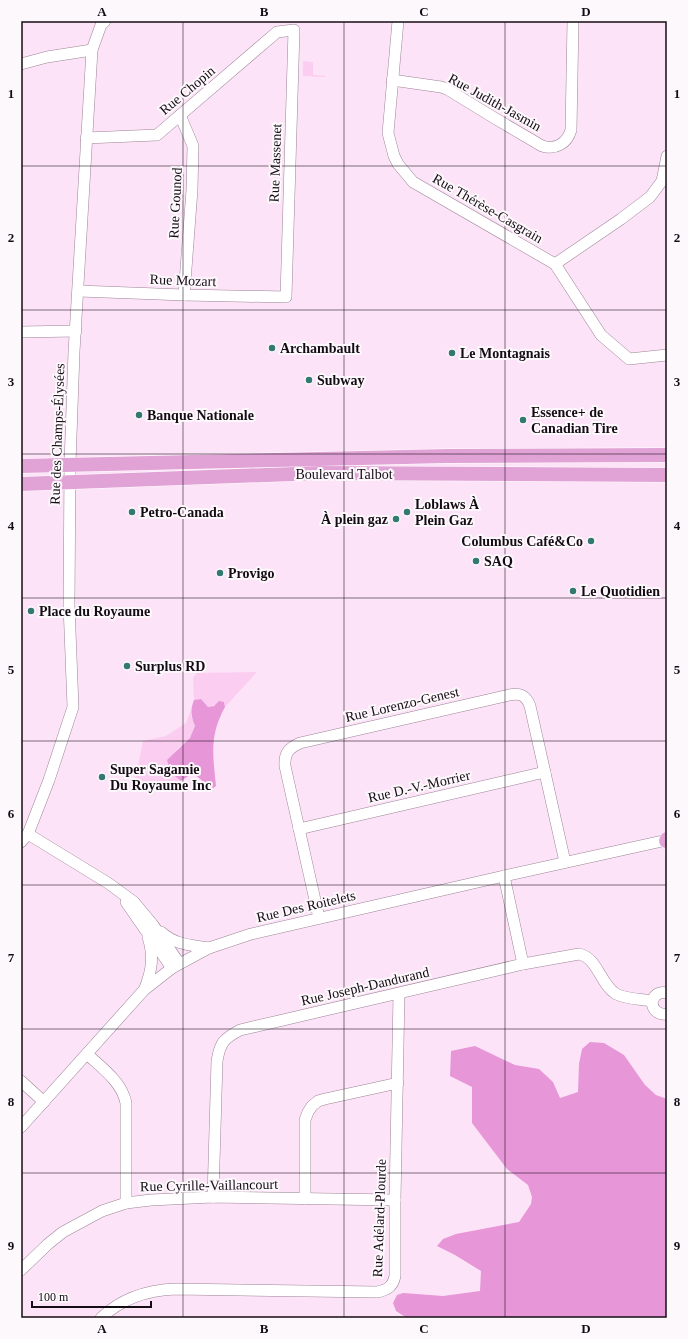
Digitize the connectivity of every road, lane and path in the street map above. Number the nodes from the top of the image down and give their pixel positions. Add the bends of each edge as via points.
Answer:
1 (106, 21) edge
2 (398, 21) edge
3 (573, 21) edge
4 (294, 30) joint
5 (92, 50) junction
6 (21, 64) edge
7 (392, 80) junction
8 (180, 114) junction
9 (86, 138) junction
10 (667, 156) edge
11 (555, 264) junction
12 (79, 291) junction
13 (184, 295) junction
14 (286, 297) joint
15 (76, 331) junction
16 (21, 332) edge
17 (667, 355) edge
18 (667, 456) edge
19 (70, 464) junction
20 (21, 466) edge
21 (667, 475) edge
22 (70, 482) junction
23 (21, 484) edge
24 (545, 772) junction
25 (299, 829) junction
26 (24, 838) edge
27 (667, 840) edge
28 (565, 862) junction
29 (504, 876) junction
30 (319, 918) junction
31 (149, 927) junction
32 (209, 948) junction
33 (523, 964) junction
34 (175, 965) junction
35 (144, 990) junction
36 (667, 992) edge
37 (399, 994) junction
38 (652, 1001) junction
39 (667, 1014) edge
40 (87, 1054) junction
41 (21, 1082) edge
42 (398, 1083) junction
43 (44, 1102) junction
44 (21, 1127) edge
45 (213, 1197) junction
46 (305, 1199) junction
47 (395, 1200) junction
48 (126, 1203) junction
49 (21, 1270) edge
50 (101, 1318) edge

1 - 5 street, Rue des Champs-Élysées via 101,25
2 - 7 street, Rue Thérèse-Casgrain
3 - 7 street, Rue Judith-Jasmin via 571,130 569,137 558,146 542,146 441,87
4 - 8 street, Rue Chopin via 277,32
4 - 14 street, Rue Massenet
5 - 6 street
5 - 9 street, Rue des Champs-Élysées
7 - 11 street, Rue Thérèse-Casgrain via 388,133 394,156 413,182
8 - 9 street, Rue Chopin via 157,135
8 - 13 street, Rue Gounod via 193,146
9 - 12 street, Rue des Champs-Élysées
10 - 11 street via 662,181 650,197
11 - 17 street, Rue Thérèse-Casgrain via 600,335 629,359
12 - 13 street, Rue Mozart
12 - 15 street, Rue des Champs-Élysées
13 - 14 street, Rue Mozart
15 - 16 street
15 - 19 street, Rue des Champs-Élysées
18 - 19 main road, Boulevard Talbot via 447,456
19 - 20 main road, Boulevard Talbot
19 - 22 street, Rue des Champs-Élysées
21 - 22 main road, Boulevard Talbot via 336,473
22 - 23 main road, Boulevard Talbot
22 - 26 street, Rue des Champs-Élysées via 68,606 72,707 49,780
24 - 25 street, Rue D.-V.-Morrier
24 - 25 street, Rue Lorenzo-Genest via 528,700 517,694 300,743 292,747 284,758
24 - 28 street, Rue Lorenzo-Genest
25 - 30 street, Rue Lorenzo-Genest
26 - 31 street via 108,883 134,902
27 - 28 street, Rue Des Roitelets
28 - 29 street, Rue Des Roitelets
29 - 30 street, Rue Des Roitelets
29 - 33 street
30 - 32 street, Rue Des Roitelets via 251,934
31 - 32 street via 178,943
31 - 34 street
31 - 35 street via 152,965
32 - 34 street, Rue Des Roitelets
33 - 37 street, Rue Joseph-Dandurand
33 - 38 street, Rue Joseph-Dandurand via 585,955 605,984 617,994
34 - 35 street, Rue Des Roitelets
35 - 40 street, Rue Des Roitelets
36 - 38 street via 657,994
37 - 42 street, Rue Adélard-Plourde
37 - 45 street, Rue Joseph-Dandurand via 240,1030 223,1040 217,1061
38 - 39 street via 656,1012
40 - 43 street, Rue Des Roitelets
40 - 48 street via 115,1081 126,1103
41 - 43 street
42 - 46 street via 325,1099 312,1106 305,1120
42 - 47 street, Rue Adélard-Plourde
43 - 44 street, Rue Des Roitelets
45 - 46 street, Rue Cyrille-Vaillancourt
45 - 48 street, Rue Cyrille-Vaillancourt
46 - 47 street, Rue Cyrille-Vaillancourt
47 - 50 street, Rue Adélard-Plourde via 395,1276 390,1288 384,1291 156,1290 126,1300
48 - 49 street, Rue Cyrille-Vaillancourt via 102,1211 63,1232

